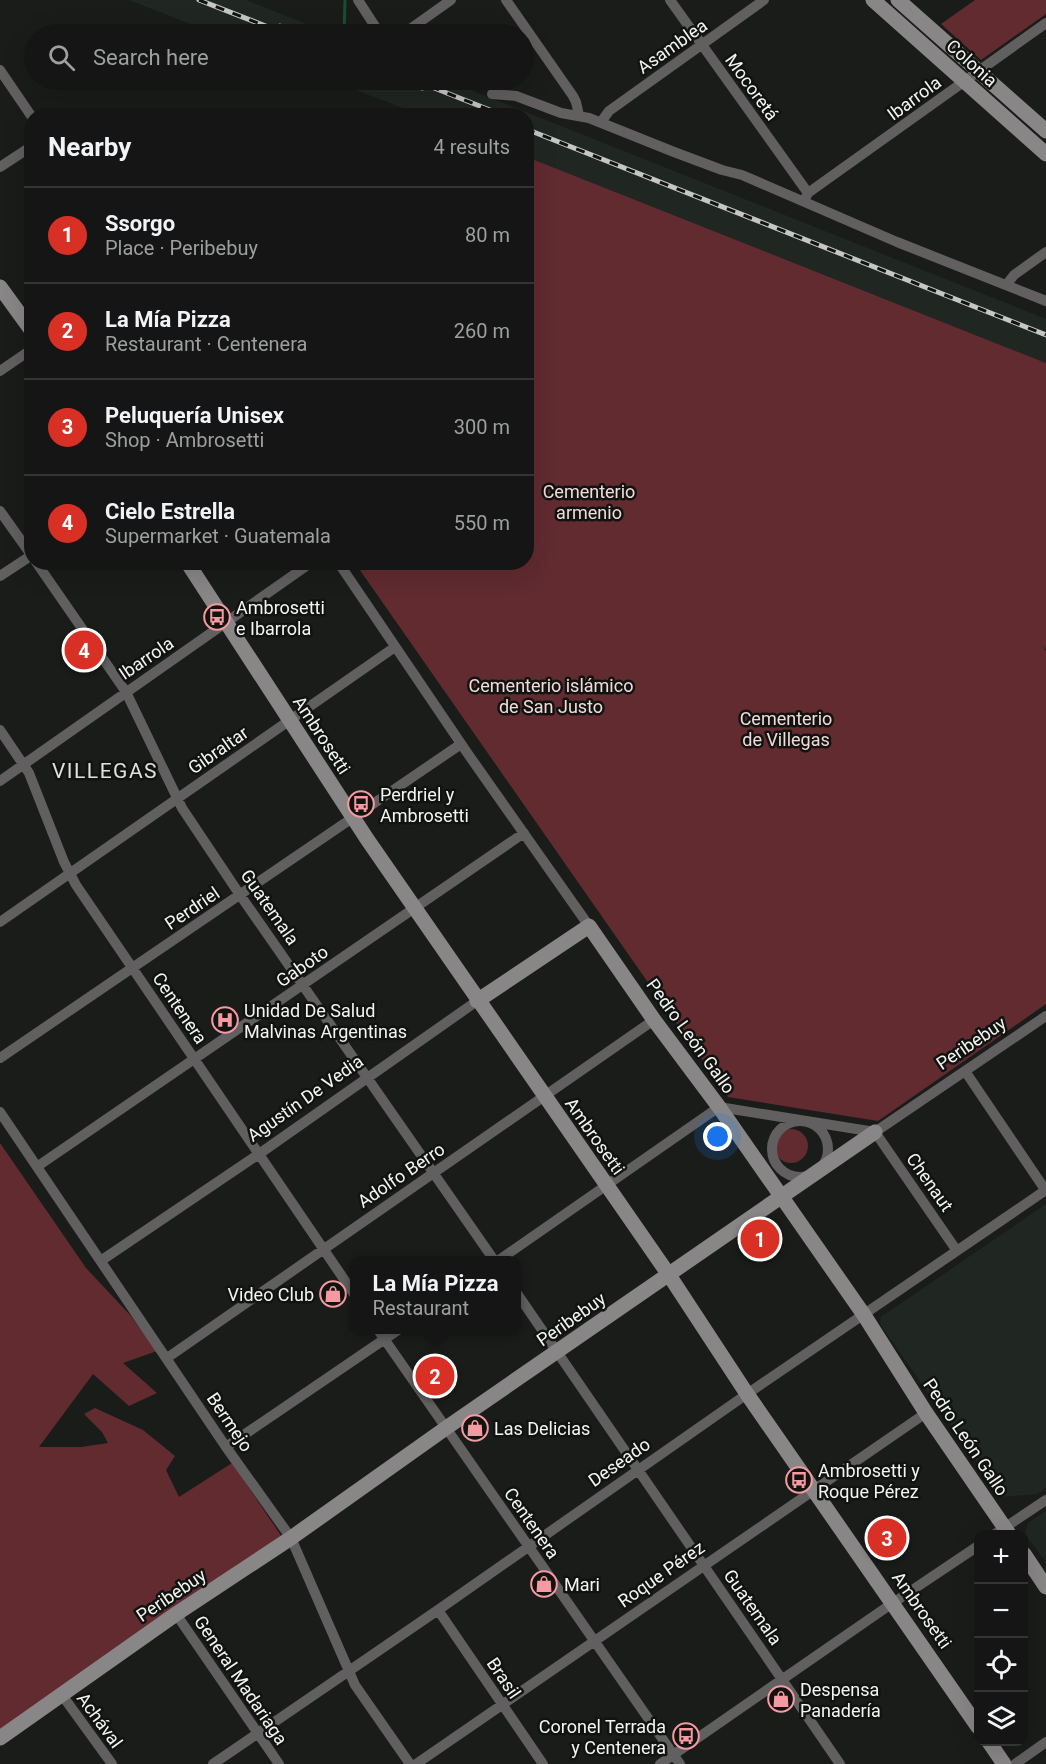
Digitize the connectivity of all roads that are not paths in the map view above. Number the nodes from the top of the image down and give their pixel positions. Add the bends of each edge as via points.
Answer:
1 (358, 0) edge
2 (451, 0) edge
3 (506, 0) edge
4 (670, 0) edge
5 (764, 0) edge
6 (873, 0) edge
7 (898, 0) edge
8 (1046, 23) edge
9 (374, 24) edge
10 (418, 24) edge
11 (523, 24) edge
12 (534, 40) edge
13 (701, 45) junction
14 (0, 70) edge
15 (978, 70) junction
16 (965, 82) junction
17 (492, 94) dead end
18 (26, 108) edge
19 (579, 115) junction
20 (602, 122) junction
21 (1046, 130) edge
22 (24, 151) edge
23 (1046, 154) edge
24 (0, 167) edge
25 (806, 197) junction
26 (1046, 252) edge
27 (1007, 284) junction
28 (0, 287) edge
29 (1046, 301) edge
30 (24, 320) edge
31 (24, 354) edge
32 (0, 371) edge
33 (0, 511) edge
34 (24, 545) edge
35 (24, 560) edge
36 (42, 570) edge
37 (192, 570) edge
38 (301, 570) edge
39 (343, 570) edge
40 (0, 576) edge
41 (227, 623) junction
42 (395, 647) junction
43 (126, 692) junction
44 (289, 720) junction
45 (0, 730) edge
46 (461, 744) junction
47 (24, 764) junction
48 (0, 781) edge
49 (177, 799) junction
50 (353, 818) junction
51 (524, 833) junction
52 (69, 874) junction
53 (240, 895) junction
54 (413, 908) junction
55 (0, 922) edge
56 (589, 926) junction
57 (133, 968) junction
58 (304, 985) junction
59 (477, 1001) junction
60 (1046, 1016) edge
61 (654, 1020) junction
62 (0, 1058) edge
63 (195, 1060) junction
64 (965, 1071) junction
65 (367, 1078) junction
66 (544, 1096) junction
67 (719, 1107) junction
68 (0, 1112) edge
69 (805, 1121) junction
70 (875, 1132) junction
71 (259, 1154) junction
72 (39, 1166) junction
73 (434, 1172) junction
74 (812, 1175) junction
75 (606, 1186) junction
76 (1046, 1190) edge
77 (781, 1197) junction
78 (323, 1248) junction
79 (957, 1251) junction
80 (494, 1256) edge
81 (503, 1256) edge
82 (102, 1260) junction
83 (669, 1275) junction
84 (350, 1288) edge
85 (521, 1299) edge
86 (864, 1315) junction
87 (381, 1334) edge
88 (557, 1353) junction
89 (167, 1358) junction
90 (747, 1394) junction
91 (926, 1413) junction
92 (446, 1428) junction
93 (226, 1447) junction
94 (638, 1469) junction
95 (814, 1490) junction
96 (1046, 1500) edge
97 (1002, 1530) edge
98 (1006, 1530) edge
99 (291, 1538) junction
100 (528, 1546) junction
101 (974, 1549) edge
102 (1028, 1561) edge
103 (703, 1565) junction
104 (1046, 1587) edge
105 (893, 1602) junction
106 (438, 1610) junction
107 (176, 1614) junction
108 (594, 1640) junction
109 (347, 1671) junction
110 (783, 1679) junction
111 (62, 1695) junction
112 (503, 1704) junction
113 (974, 1721) edge
114 (258, 1733) junction
115 (0, 1738) edge
116 (1046, 1742) edge
117 (992, 1746) edge
118 (677, 1759) edge
119 (112, 1764) edge
120 (213, 1764) edge
121 (279, 1764) edge
122 (410, 1764) edge
123 (416, 1764) edge
124 (543, 1764) edge
125 (660, 1764) edge
126 (840, 1764) edge
127 (1004, 1764) edge
128 (1015, 1764) edge

1 - 9 street
2 - 10 street
3 - 11 street
4 - 13 street, Mocoretá
5 - 13 street, Asamblea
6 - 16 street, Colonia
7 - 15 street, Colonia
8 - 15 street, Ibarrola
12 - 19 street via 573,96
13 - 20 street, Asamblea via 609,111
13 - 25 street, Mocoretá
14 - 18 street
15 - 16 street, Ibarrola
15 - 21 street, Colonia
16 - 23 street, Colonia
16 - 25 street, Ibarrola
17 - 19 street via 516,96 561,113
19 - 20 street
20 - 25 street via 674,153
22 - 24 street
25 - 27 street via 907,246
26 - 27 street
27 - 29 street
28 - 30 street
31 - 32 street
33 - 34 street
35 - 40 street
36 - 43 street, Guatemala
37 - 41 street, Ambrosetti
38 - 41 street, Ibarrola
39 - 42 street, Pedro León Gallo
41 - 43 street, Ibarrola
41 - 44 street, Ambrosetti
42 - 44 street, Gibraltar
42 - 46 street, Pedro León Gallo
43 - 47 street, Ibarrola
43 - 49 street, Guatemala
44 - 49 street, Gibraltar
44 - 50 street, Ambrosetti
45 - 47 street, Centenera
46 - 50 street, Perdriel
46 - 51 street, Pedro León Gallo
47 - 48 street, Ibarrola
47 - 52 street, Centenera
49 - 52 street, Gibraltar
49 - 53 street, Guatemala
50 - 53 street, Perdriel
50 - 54 street, Ambrosetti
51 - 54 street, Gaboto
51 - 56 street, Pedro León Gallo
52 - 55 street, Gibraltar
52 - 57 street, Centenera
53 - 57 street, Perdriel
53 - 58 street, Guatemala
54 - 58 street, Gaboto
54 - 59 street, Ambrosetti
56 - 59 street, Agustín De Vedia
56 - 61 street, Pedro León Gallo
57 - 62 street, Perdriel
57 - 63 street, Centenera
58 - 63 street, Gaboto
58 - 65 street, Guatemala
59 - 65 street, Agustín De Vedia
59 - 66 street, Ambrosetti
60 - 64 street, Peribebuy
61 - 66 street, Adolfo Berro
61 - 67 street, Pedro León Gallo
63 - 71 street, Centenera
63 - 72 street, Gaboto
64 - 70 street, Peribebuy
64 - 76 street
65 - 71 street, Agustín De Vedia
65 - 73 street, Guatemala
66 - 73 street, Adolfo Berro
66 - 75 street, Ambrosetti
67 - 69 street
67 - 75 street
67 - 77 street, Pedro León Gallo
68 - 72 street, Bermejo
69 - 70 street
69 - 74 street via 821,1130 828,1146 825,1163
69 - 74 street via 795,1121 778,1130 771,1148 777,1167 785,1173 794,1177
70 - 74 street, Peribebuy
70 - 79 street, Chenaut
71 - 78 street, Centenera
71 - 82 street, Agustín De Vedia
72 - 82 street, Bermejo
73 - 78 street, Adolfo Berro
73 - 80 street, Guatemala
74 - 77 street, Peribebuy
75 - 81 street
75 - 83 street, Ambrosetti
76 - 79 street, Deseado
77 - 83 street, Peribebuy
77 - 86 street, Pedro León Gallo
78 - 84 street, Centenera
78 - 89 street, Adolfo Berro
79 - 86 street, Deseado
82 - 89 street, Bermejo
83 - 88 street, Peribebuy
83 - 90 street, Ambrosetti
85 - 88 street, Guatemala
86 - 90 street, Deseado
86 - 91 street, Pedro León Gallo
87 - 92 street, Centenera
87 - 93 street
88 - 92 street, Peribebuy
88 - 94 street, Guatemala
89 - 93 street, Bermejo
90 - 94 street, Deseado
90 - 95 street, Ambrosetti
91 - 95 street, Roque Pérez
91 - 97 street, Pedro León Gallo
92 - 99 street, Peribebuy
92 - 100 street, Centenera
93 - 99 street, Bermejo
94 - 100 street, Deseado
94 - 103 street, Guatemala
95 - 103 street, Roque Pérez
95 - 105 street, Ambrosetti
96 - 98 street
99 - 107 street, Peribebuy
99 - 109 street, Bermejo
100 - 106 street, Deseado
100 - 108 street, Centenera
101 - 105 street
102 - 104 street
103 - 108 street, Roque Pérez
103 - 110 street, Guatemala
105 - 110 street
105 - 113 street, Ambrosetti
106 - 109 street, Deseado
106 - 112 street, Brasil
107 - 111 street, Peribebuy
107 - 114 street, General Madariaga
108 - 112 street, Roque Pérez
108 - 118 street, Centenera
109 - 114 street, Deseado
109 - 122 street, Bermejo
110 - 118 street
110 - 126 street, Guatemala
111 - 115 street, Peribebuy
111 - 119 street, Achával
112 - 123 street, Roque Pérez
112 - 124 street, Brasil
114 - 120 street, Deseado
114 - 121 street, General Madariaga
116 - 128 street
117 - 127 street
118 - 125 street

